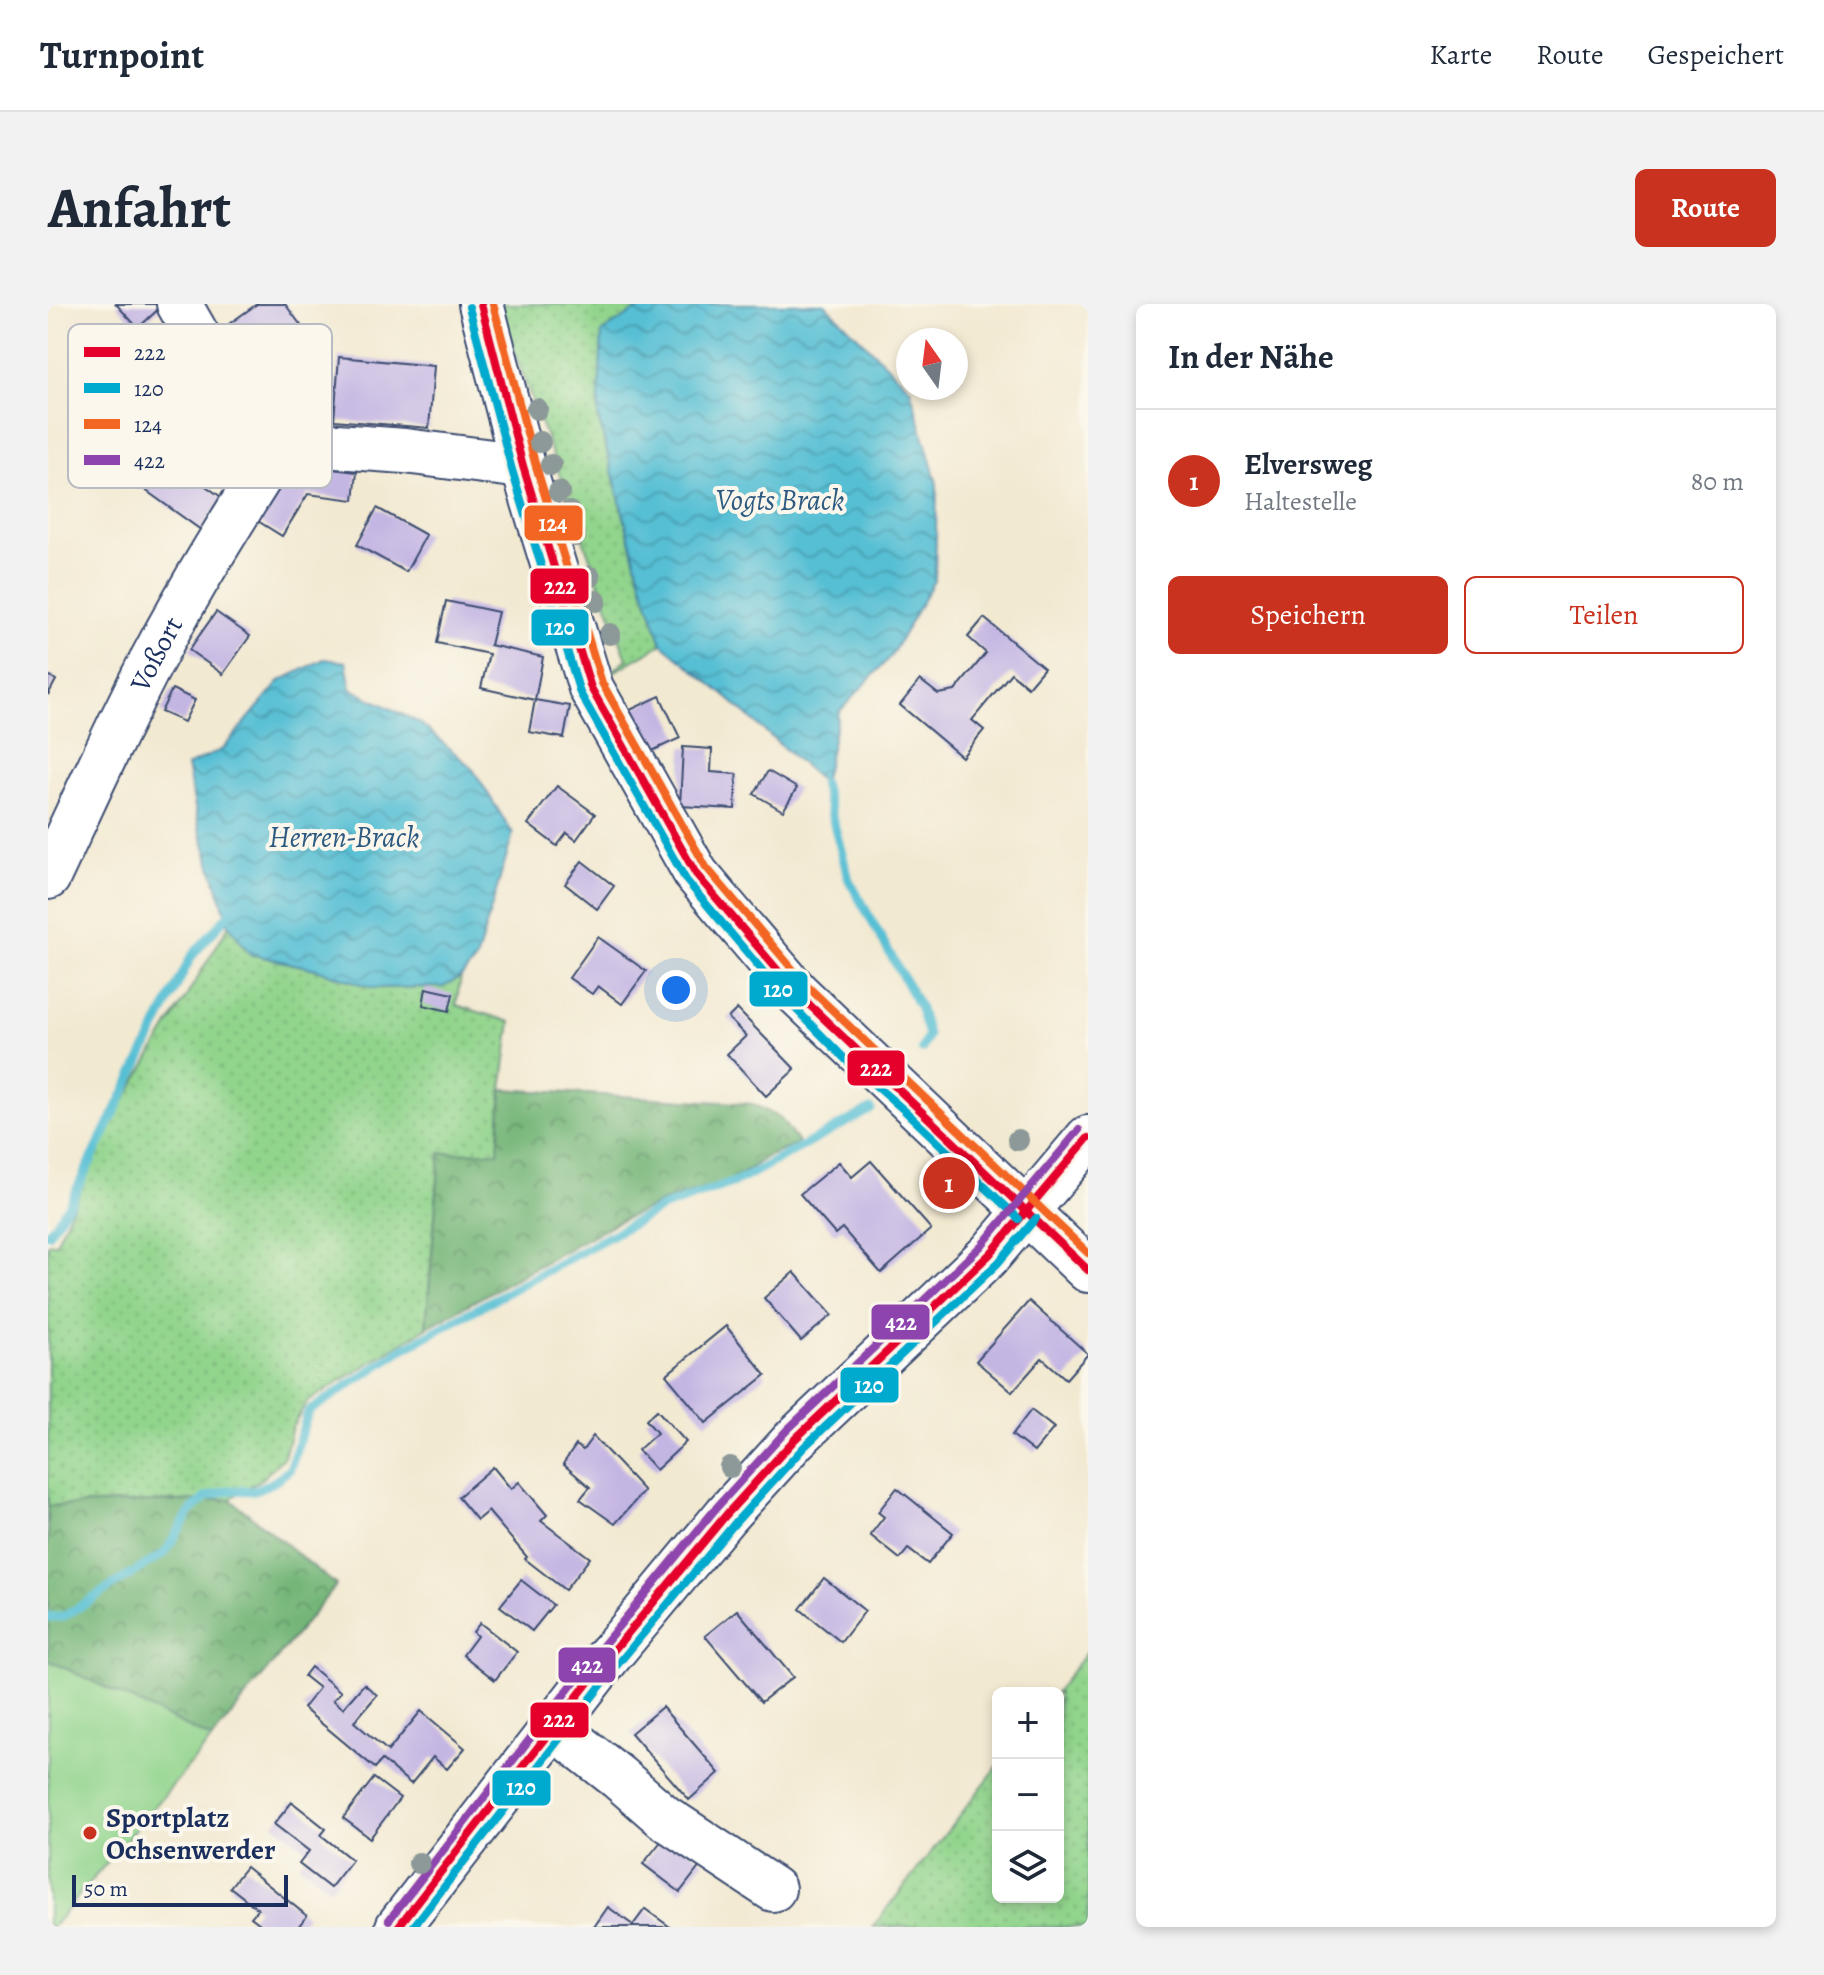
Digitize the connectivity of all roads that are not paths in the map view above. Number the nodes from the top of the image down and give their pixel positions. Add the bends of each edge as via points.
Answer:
1 (179, 304) edge
2 (481, 304) edge
3 (190, 324) edge
4 (332, 446) edge
5 (523, 466) junction
6 (253, 488) edge
7 (48, 877) edge
8 (1088, 1138) edge
9 (1027, 1210) junction
10 (1088, 1270) edge
11 (554, 1727) junction
12 (773, 1889) dead end
13 (398, 1927) edge

1 - 3 street
2 - 5 street
4 - 5 street
5 - 9 street via 591,688 696,874 855,1052
6 - 7 street, Voßort via 152,660
8 - 9 street
9 - 10 street
9 - 11 street via 990,1254 795,1439 726,1515
11 - 12 street via 664,1817
11 - 13 street

